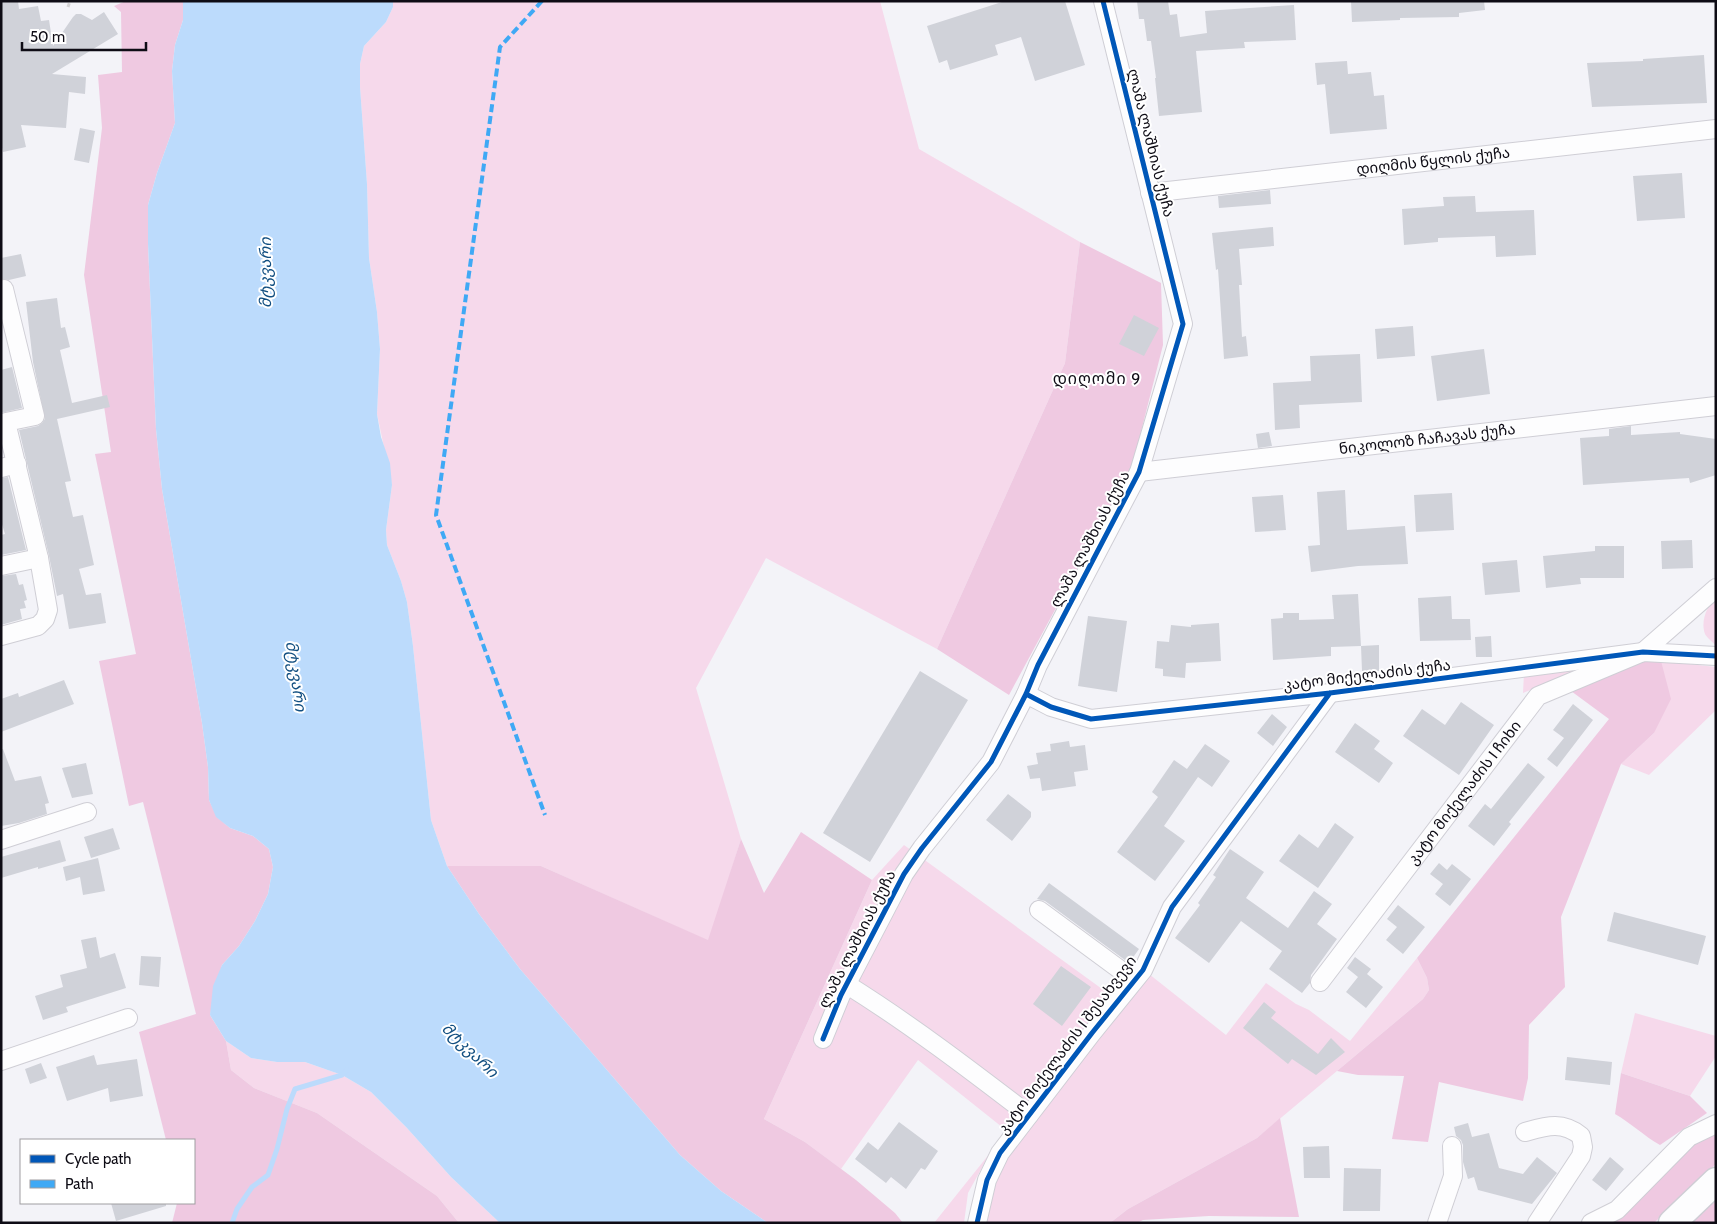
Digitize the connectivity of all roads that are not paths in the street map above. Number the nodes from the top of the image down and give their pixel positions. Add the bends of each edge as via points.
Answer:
1 (1103, 1) edge
2 (1716, 128) edge
3 (1150, 193) junction
4 (1, 290) edge
5 (1716, 406) edge
6 (9, 466) edge
7 (1139, 472) junction
8 (39, 558) junction
9 (1, 566) edge
10 (1716, 588) edge
11 (1, 636) edge
12 (1643, 652) junction
13 (1716, 656) edge
14 (1330, 693) junction
15 (1026, 694) junction
16 (87, 812) dead end
17 (1, 840) edge
18 (1039, 910) dead end
19 (1134, 980) junction
20 (1320, 982) dead end
21 (846, 984) junction
22 (128, 1018) dead end
23 (823, 1039) dead end
24 (1, 1061) edge
25 (1029, 1115) junction
26 (1716, 1124) edge
27 (1525, 1132) dead end
28 (1452, 1146) dead end
29 (1716, 1181) edge
30 (977, 1223) edge
31 (1437, 1223) edge
32 (1537, 1223) edge
33 (1591, 1223) edge
34 (1672, 1223) edge

1 - 3 street, ლაშა ლაშხიას ქუჩა
2 - 3 street, დიღმის წყლის ქუჩა
3 - 7 street, ლაშა ლაშხიას ქუჩა via 1183,324
4 - 6 street via 4,289 35,416 6,422
5 - 7 street, ნიკოლოზ ჩაჩავას ქუჩა
6 - 8 street
7 - 15 street, ლაშა ლაშხიას ქუჩა
8 - 9 street
8 - 11 street via 48,610 46,619 38,626
10 - 12 street
12 - 13 street, კატო მიქელაძის ქუჩა
12 - 14 street, კატო მიქელაძის ქუჩა
12 - 20 street, კატო მიქელაძის I ჩიხი via 1538,696
14 - 15 street, კატო მიქელაძის ქუჩა via 1090,720 1051,708
14 - 19 street, კატო მიქელაძის I შესახვევი via 1172,908 1143,970
15 - 21 street, ლაშა ლაშხიას ქუჩა via 991,762 904,874
16 - 17 street
18 - 19 street
19 - 25 street, კატო მიქელაძის I შესახვევი
21 - 23 street, ლაშა ლაშხიას ქუჩა
21 - 25 street via 890,1011
22 - 24 street
25 - 30 street, კატო მიქელაძის I შესახვევი via 1000,1154 987,1180
26 - 33 street via 1689,1137 1617,1210
27 - 32 street via 1546,1126 1572,1128 1581,1136 1583,1147 1581,1156
28 - 31 street via 1453,1176
29 - 34 highway

